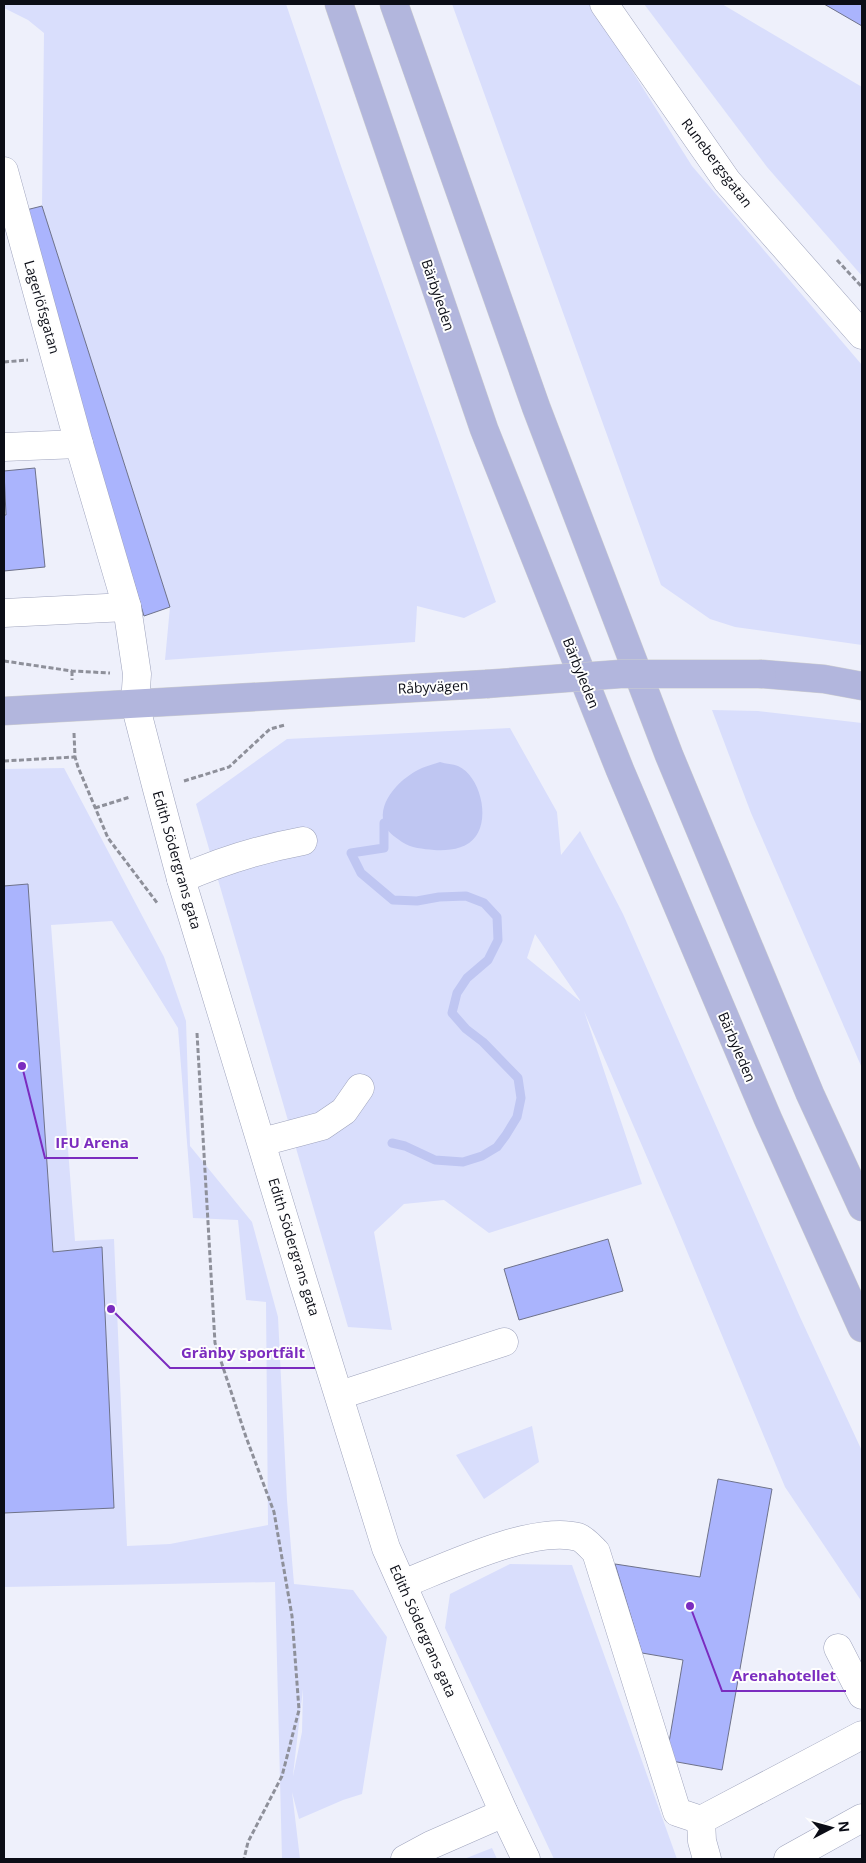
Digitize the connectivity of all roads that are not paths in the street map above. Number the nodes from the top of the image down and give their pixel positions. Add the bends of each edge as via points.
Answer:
1 (339, 4) edge
2 (394, 4) edge
3 (604, 4) edge
4 (4, 171) edge
5 (862, 335) edge
6 (79, 444) junction
7 (4, 447) edge
8 (127, 607) junction
9 (4, 613) edge
10 (136, 674) joint
11 (862, 686) edge
12 (135, 704) junction
13 (4, 711) edge
14 (303, 841) dead end
15 (181, 879) junction
16 (360, 1088) dead end
17 (262, 1142) junction
18 (862, 1207) edge
19 (862, 1328) edge
20 (504, 1342) dead end
21 (340, 1395) junction
22 (403, 1584) junction
23 (838, 1648) dead end
24 (862, 1695) edge
25 (862, 1735) edge
26 (504, 1814) junction
27 (862, 1818) edge
28 (701, 1820) junction
29 (405, 1859) edge
30 (526, 1859) edge
31 (707, 1859) edge
32 (788, 1859) edge

1 - 19 main road, Bärbyleden via 484,429 620,770 768,1119
2 - 18 main road via 536,407 669,755 810,1094
3 - 5 street, Runebergsgatan via 727,180
4 - 6 street, Lagerlöfsgatan
6 - 7 street
6 - 8 street, Lagerlöfsgatan
8 - 9 street
8 - 10 street, Lagerlöfsgatan
10 - 12 street, Edith Södergrans gata
11 - 12 main road, Råbyvägen, bridge via 762,674 620,674
12 - 13 main road, Råbyvägen
12 - 15 street, Edith Södergrans gata
14 - 15 street via 263,848
15 - 17 street, Edith Södergrans gata
16 - 17 street via 344,1112 322,1126
17 - 21 street, Edith Södergrans gata
20 - 21 street
21 - 22 street, Edith Södergrans gata via 386,1548
22 - 26 street, Edith Södergrans gata
22 - 28 street via 509,1543 553,1535 580,1538 596,1552 677,1812
23 - 24 street
25 - 28 street
26 - 29 street
26 - 30 street, Edith Södergrans gata
27 - 32 street
28 - 31 street

